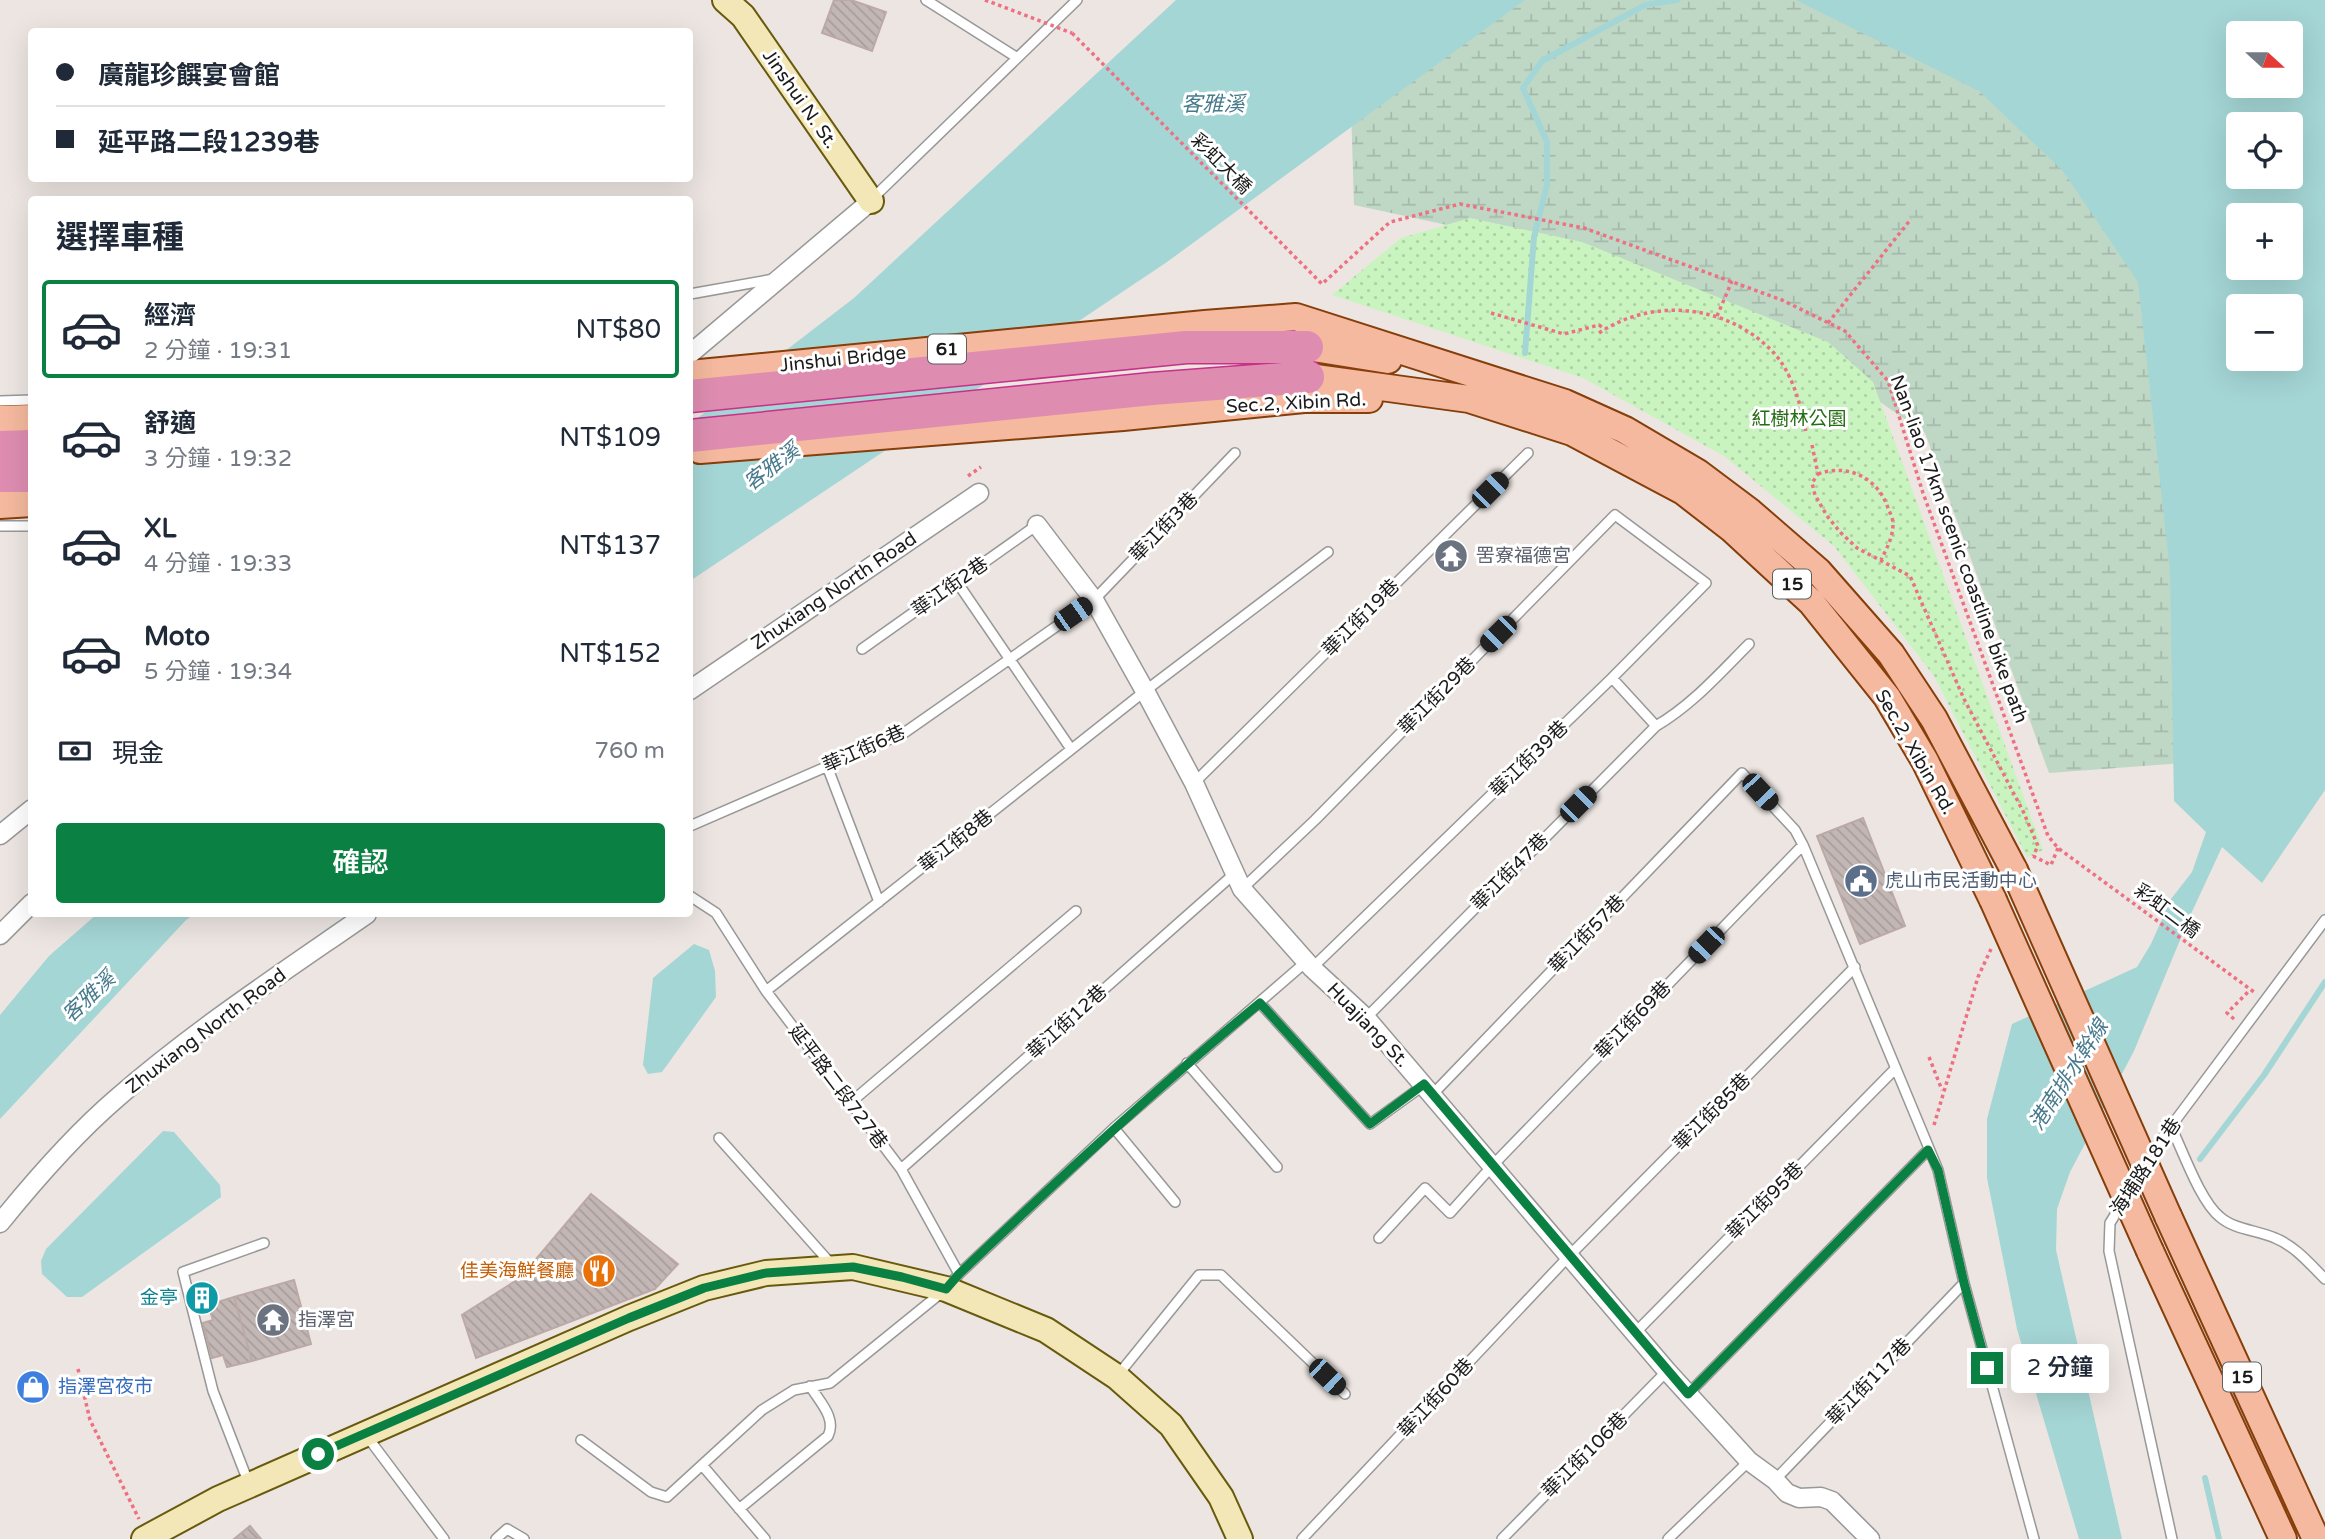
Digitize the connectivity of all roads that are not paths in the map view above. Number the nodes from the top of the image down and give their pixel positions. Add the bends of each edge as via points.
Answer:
1 (725, 0) edge
2 (926, 0) edge
3 (1077, 0) edge
4 (1016, 57) junction
5 (871, 201) junction
6 (779, 278) junction
7 (693, 293) edge
8 (1196, 335) junction
9 (693, 350) edge
10 (1308, 362) junction
11 (693, 374) edge
12 (1483, 375) junction
13 (693, 396) edge
14 (1469, 399) junction
15 (28, 400) edge
16 (0, 401) edge
17 (28, 418) edge
18 (0, 419) edge
19 (693, 436) edge
20 (28, 446) edge
21 (0, 447) edge
22 (693, 451) edge
23 (1235, 453) dead end
24 (1528, 453) dead end
25 (28, 476) edge
26 (0, 477) edge
27 (979, 493) dead end
28 (28, 503) edge
29 (0, 505) edge
30 (1037, 525) joint
31 (0, 526) edge
32 (28, 526) edge
33 (1328, 552) dead end
34 (1665, 552) joint
35 (957, 582) junction
36 (1094, 600) junction
37 (1749, 644) dead end
38 (862, 649) dead end
39 (1010, 659) junction
40 (1612, 678) junction
41 (693, 688) edge
42 (1145, 691) junction
43 (1656, 726) junction
44 (1071, 749) junction
45 (827, 766) junction
46 (1194, 783) junction
47 (28, 812) edge
48 (693, 825) edge
49 (0, 835) edge
50 (1803, 845) junction
51 (1238, 881) junction
52 (693, 898) edge
53 (879, 902) junction
54 (28, 906) edge
55 (1076, 911) dead end
56 (363, 917) edge
57 (2325, 920) edge
58 (0, 935) edge
59 (1310, 964) junction
60 (1855, 967) junction
61 (766, 991) junction
62 (1260, 1003) junction
63 (1366, 1018) junction
64 (1187, 1063) junction
65 (1895, 1069) junction
66 (1428, 1090) junction
67 (850, 1103) junction
68 (2171, 1127) junction
69 (1114, 1128) junction
70 (719, 1138) dead end
71 (1928, 1150) junction
72 (1493, 1165) junction
73 (1277, 1167) dead end
74 (901, 1169) junction
75 (1175, 1202) dead end
76 (0, 1223) edge
77 (1379, 1238) dead end
78 (264, 1244) dead end
79 (1569, 1256) junction
80 (836, 1269) junction
81 (2325, 1279) edge
82 (953, 1281) junction
83 (1964, 1283) junction
84 (1635, 1333) junction
85 (1668, 1371) junction
86 (1117, 1377) junction
87 (810, 1386) junction
88 (1345, 1394) dead end
89 (1688, 1394) junction
90 (365, 1434) junction
91 (581, 1440) dead end
92 (1749, 1461) junction
93 (702, 1465) junction
94 (1775, 1480) junction
95 (249, 1485) junction
96 (739, 1509) junction
97 (146, 1538) edge
98 (1237, 1538) edge
99 (444, 1539) edge
100 (496, 1539) edge
101 (524, 1539) edge
102 (765, 1539) edge
103 (1302, 1539) edge
104 (1502, 1539) edge
105 (1668, 1539) edge
106 (1870, 1539) edge
107 (2034, 1539) edge
108 (2172, 1539) edge
109 (2283, 1539) edge
110 (2316, 1539) edge

1 - 5 street, Jinshui N. St. via 743,16
2 - 4 lane
3 - 4 lane
4 - 5 lane
5 - 6 street
6 - 7 lane
6 - 9 street
8 - 10 highway, 61
8 - 11 main road, Jinshui Bridge / 61
8 - 12 main road, Sec.2, Xibin Rd. / 61 via 1296,317
8 - 13 highway, Jinshui Bridge / 61
10 - 12 main road, Sec.2, Xibin Rd. / 15
10 - 14 main road, Sec.2, Xibin Rd. / 15
10 - 19 highway via 1152,388
12 - 110 main road, Sec.2, Xibin Rd. / 15, bridge via 1565,403 1625,430 1698,473 1818,571 1891,654 2024,863 2168,1216
14 - 22 main road, Sec.2, Xibin Rd. via 1304,399
14 - 109 main road, Sec.2, Xibin Rd. / 15, bridge via 1572,432 1683,491 1811,601 1887,697 1925,761 1993,900
15 - 16 lane
17 - 18 main road
20 - 21 highway
23 - 36 lane, 華江街3巷
24 - 46 lane, 華江街19巷
25 - 26 highway
27 - 41 street, Zhuxiang North Road
28 - 29 main road
30 - 35 lane, 華江街2巷
30 - 36 street, Huajiang St.
31 - 32 lane
33 - 42 lane, 華江街8巷
34 - 40 lane, 華江街39巷 via 1706,583
34 - 51 lane, 華江街29巷 via 1615,515 1324,811
35 - 38 lane, 華江街2巷
35 - 39 lane
36 - 39 lane, 華江街6巷
36 - 42 street, Huajiang St.
37 - 43 lane, 華江街47巷 via 1696,696
39 - 44 lane
39 - 45 lane, 華江街6巷 via 904,733
40 - 43 lane
40 - 59 lane, 華江街39巷
42 - 44 lane, 華江街8巷
42 - 46 street, Huajiang St.
43 - 63 lane, 華江街47巷
44 - 53 lane, 華江街8巷
45 - 48 lane, 華江街6巷
45 - 53 lane
46 - 51 street, Huajiang St.
47 - 49 street
50 - 60 lane
50 - 66 lane, 華江街57巷 via 1795,830 1742,773
50 - 72 lane, 華江街69巷
51 - 59 street, Huajiang St.
51 - 74 lane, 華江街12巷
52 - 61 lane, 延平路二段727巷 via 716,913
53 - 61 lane, 華江街8巷
54 - 58 street
55 - 67 lane
56 - 76 street, Zhuxiang North Road via 205,1027 114,1100
57 - 68 lane, 海埔路181巷
59 - 62 lane, 華江街39巷
59 - 63 street, Huajiang St.
60 - 65 lane
60 - 79 lane, 華江街85巷
61 - 67 lane, 延平路二段727巷
62 - 64 lane, 華江街39巷
62 - 66 lane, 華江街57巷 via 1370,1124
63 - 66 street, Huajiang St.
64 - 69 lane, 華江街39巷
64 - 73 lane
65 - 71 lane
65 - 84 lane, 華江街95巷
66 - 72 street, Huajiang St.
67 - 74 lane, 延平路二段727巷
68 - 81 lane via 2206,1201 2219,1217 2278,1238
68 - 108 lane, 海埔路181巷 via 2110,1223 2109,1251
69 - 75 lane
69 - 82 lane, 華江街39巷
70 - 80 lane
71 - 83 lane via 1938,1170
71 - 89 lane
72 - 77 lane, 華江街69巷 via 1450,1213 1425,1188
72 - 79 street, Huajiang St.
74 - 82 lane, 延平路二段727巷
78 - 95 lane via 183,1272 213,1391
79 - 84 street, Huajiang St.
79 - 103 lane, 華江街60巷
80 - 82 street via 853,1267
80 - 90 street via 766,1273 704,1288
82 - 86 street via 1046,1330
82 - 87 lane, 華江街39巷 via 830,1383
83 - 94 lane, 華江街117巷
83 - 107 lane
84 - 85 street, Huajiang St.
85 - 89 street, Huajiang St.
85 - 104 lane, 華江街106巷
86 - 88 lane via 1199,1275 1221,1275
86 - 98 street via 1171,1425 1221,1497
87 - 93 lane, 華江街39巷 via 794,1390 762,1410
87 - 96 lane via 831,1419 828,1436
89 - 92 street, Huajiang St.
90 - 95 street
90 - 99 lane
91 - 93 lane, 華江街39巷 via 651,1492 667,1497
92 - 94 street, Huajiang St.
92 - 105 lane
93 - 96 lane
94 - 106 street, Huajiang St. via 1799,1498 1832,1501
95 - 97 street
96 - 102 lane
100 - 101 lane via 507,1529

